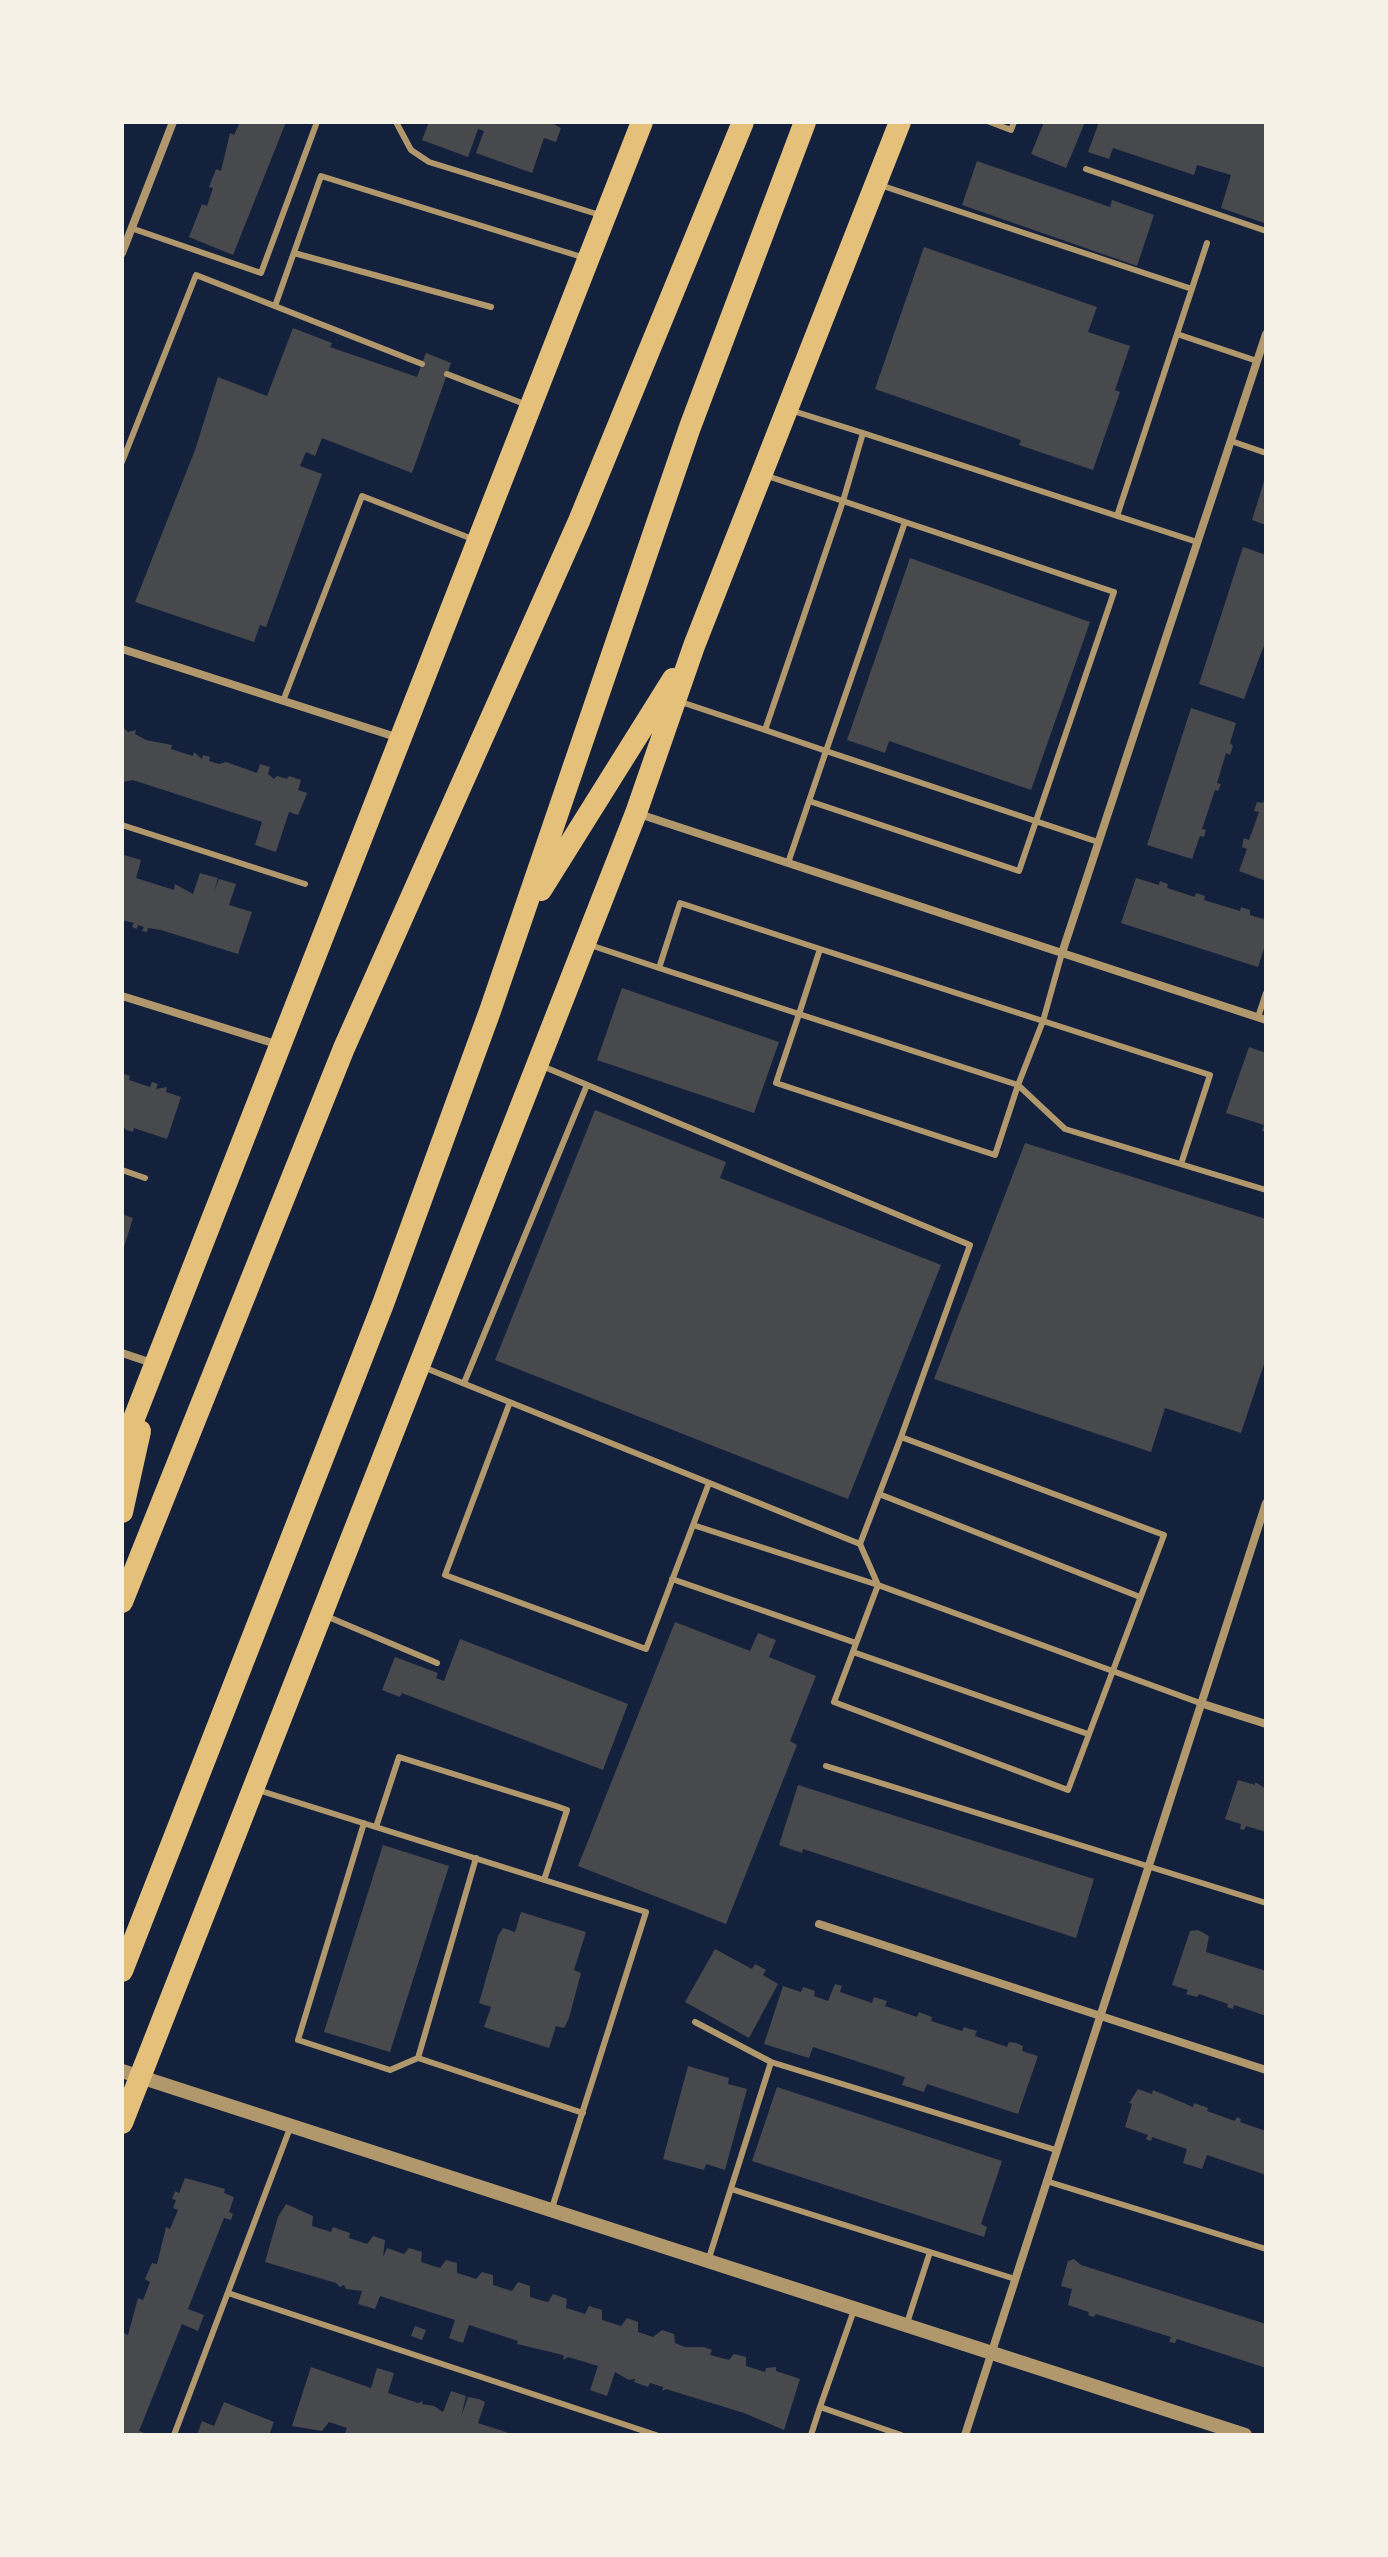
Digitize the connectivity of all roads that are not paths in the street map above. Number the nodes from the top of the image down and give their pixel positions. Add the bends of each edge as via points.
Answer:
1 (173, 122) edge
2 (317, 122) edge
3 (396, 122) edge
4 (642, 122) edge
5 (743, 122) edge
6 (805, 122) edge
7 (900, 122) edge
8 (990, 122) edge
9 (1014, 122) edge
10 (1086, 169) dead end
11 (875, 184) junction
12 (605, 216) junction
13 (131, 228) junction
14 (1266, 231) edge
15 (1207, 243) dead end
16 (122, 253) edge
17 (294, 253) junction
18 (588, 260) junction
19 (1192, 289) junction
20 (275, 306) junction
21 (491, 307) dead end
22 (1177, 334) junction
23 (1266, 334) edge
24 (1257, 361) junction
25 (422, 364) dead end
26 (447, 374) dead end
27 (530, 407) junction
28 (786, 409) junction
29 (863, 433) junction
30 (1231, 441) junction
31 (1266, 453) edge
32 (122, 462) edge
33 (761, 473) junction
34 (843, 501) junction
35 (1117, 516) junction
36 (905, 522) junction
37 (478, 541) junction
38 (1197, 542) junction
39 (694, 646) junction
40 (122, 649) edge
41 (675, 700) junction
42 (283, 701) junction
43 (765, 730) junction
44 (400, 739) junction
45 (826, 751) junction
46 (809, 801) junction
47 (636, 813) junction
48 (1036, 820) junction
49 (122, 825) edge
50 (1098, 842) junction
51 (788, 863) junction
52 (305, 884) dead end
53 (521, 922) junction
54 (585, 943) junction
55 (820, 949) junction
56 (1062, 953) junction
57 (659, 968) junction
58 (1266, 993) edge
59 (122, 996) edge
60 (799, 1014) junction
61 (1262, 1018) edge
62 (1043, 1021) junction
63 (280, 1046) junction
64 (537, 1064) junction
65 (587, 1085) junction
66 (1018, 1085) junction
67 (1181, 1164) junction
68 (122, 1170) edge
69 (145, 1178) dead end
70 (1266, 1190) edge
71 (122, 1353) edge
72 (155, 1364) junction
73 (420, 1365) junction
74 (464, 1383) junction
75 (510, 1402) junction
76 (901, 1437) junction
77 (122, 1449) edge
78 (709, 1483) junction
79 (879, 1494) junction
80 (1266, 1503) edge
81 (122, 1512) edge
82 (693, 1525) junction
83 (860, 1544) junction
84 (672, 1579) junction
85 (878, 1585) junction
86 (1140, 1597) junction
87 (122, 1602) edge
88 (323, 1614) junction
89 (856, 1643) junction
90 (853, 1652) junction
91 (437, 1663) dead end
92 (1112, 1671) junction
93 (1200, 1703) junction
94 (1266, 1724) edge
95 (1088, 1734) junction
96 (826, 1766) dead end
97 (255, 1789) junction
98 (364, 1823) junction
99 (376, 1827) junction
100 (476, 1858) junction
101 (1147, 1865) junction
102 (544, 1880) junction
103 (1266, 1903) edge
104 (819, 1924) dead end
105 (122, 1971) edge
106 (1098, 2015) junction
107 (695, 2022) dead end
108 (418, 2058) junction
109 (771, 2062) junction
110 (1266, 2070) edge
111 (131, 2074) edge
112 (583, 2113) junction
113 (122, 2123) edge
114 (291, 2126) junction
115 (1056, 2150) junction
116 (1046, 2181) junction
117 (731, 2189) junction
118 (551, 2210) junction
119 (1266, 2249) edge
120 (930, 2252) junction
121 (708, 2261) junction
122 (1015, 2279) junction
123 (228, 2293) junction
124 (855, 2309) junction
125 (907, 2325) junction
126 (991, 2353) junction
127 (820, 2407) junction
128 (887, 2433) edge
129 (174, 2435) edge
130 (656, 2435) edge
131 (811, 2435) edge
132 (901, 2435) edge
133 (965, 2435) edge
134 (1245, 2435) edge

1 - 13 street
2 - 13 lane via 261,273
3 - 12 lane via 411,150 429,162
4 - 12 highway
5 - 87 highway via 579,521 344,1048
6 - 53 highway via 690,427
7 - 11 highway
8 - 9 lane via 1011,130
10 - 14 lane
11 - 19 lane
11 - 28 highway
12 - 18 highway
13 - 16 street
15 - 19 lane
17 - 18 lane via 321,176
17 - 20 lane
17 - 21 lane
18 - 27 highway
19 - 22 lane
20 - 25 lane
20 - 32 lane via 196,275
22 - 24 lane
22 - 35 lane
23 - 24 street
24 - 30 street
26 - 27 lane
27 - 37 highway
28 - 29 lane
28 - 33 highway
29 - 34 lane
29 - 35 lane
30 - 31 lane
30 - 38 street
33 - 34 lane
33 - 39 highway
34 - 36 lane
34 - 43 lane
35 - 38 lane
36 - 45 lane
36 - 48 lane via 1114,592
37 - 42 lane via 362,496
37 - 44 highway
38 - 50 street
39 - 41 highway
39 - 53 highway
40 - 42 street
41 - 43 lane
41 - 47 highway
42 - 44 street
43 - 45 lane
44 - 63 highway
45 - 46 lane
45 - 48 lane
46 - 48 lane via 1019,871
46 - 51 lane
47 - 51 street
47 - 54 highway
48 - 50 lane
49 - 52 lane
50 - 56 street
51 - 56 street
53 - 105 highway via 383,1304
54 - 57 lane
54 - 64 highway
55 - 57 lane via 680,903
55 - 60 lane
55 - 62 lane
56 - 61 street
56 - 62 lane
57 - 60 lane
58 - 61 lane
59 - 63 street
60 - 66 lane
60 - 66 lane via 776,1083 995,1155
62 - 66 lane
62 - 67 lane via 1210,1075
63 - 72 highway
64 - 65 lane
64 - 73 highway
65 - 74 lane
65 - 76 lane via 970,1245
66 - 67 lane via 1065,1129
67 - 70 lane
68 - 69 lane
71 - 72 street
72 - 77 highway
72 - 81 highway
73 - 74 lane
73 - 88 highway
74 - 75 lane
75 - 78 lane
75 - 84 lane via 445,1575 646,1649
76 - 79 lane
76 - 86 lane via 1164,1535
78 - 82 lane
78 - 83 lane
79 - 83 lane
79 - 86 lane
80 - 93 street
82 - 84 lane
82 - 85 lane
83 - 85 lane
84 - 89 lane
85 - 89 lane
85 - 92 lane
86 - 92 lane
88 - 91 lane
88 - 97 highway
89 - 90 lane
90 - 95 lane
90 - 95 lane via 834,1702 1068,1790
92 - 93 lane
92 - 95 lane
93 - 94 street
93 - 101 street
96 - 101 lane
97 - 98 lane
97 - 111 highway
98 - 99 lane
98 - 108 lane via 298,2040 390,2070
99 - 100 lane
99 - 102 lane via 399,1757 542,1802 567,1810
100 - 102 lane
100 - 108 lane
101 - 103 lane
101 - 106 street
102 - 112 lane via 646,1912
104 - 106 street
106 - 110 street
106 - 115 street
107 - 109 lane
108 - 112 lane
109 - 115 lane
109 - 117 lane
111 - 113 highway
111 - 114 street
112 - 118 lane
114 - 118 street
114 - 123 lane
115 - 116 street
116 - 119 lane
116 - 122 street
117 - 120 lane
117 - 121 lane
118 - 121 street
120 - 122 lane
120 - 125 lane
121 - 124 street
122 - 126 street
123 - 129 lane
123 - 130 lane
124 - 125 street
124 - 127 lane
125 - 126 street
126 - 133 street
126 - 134 street
127 - 128 lane
127 - 131 lane
128 - 132 lane

